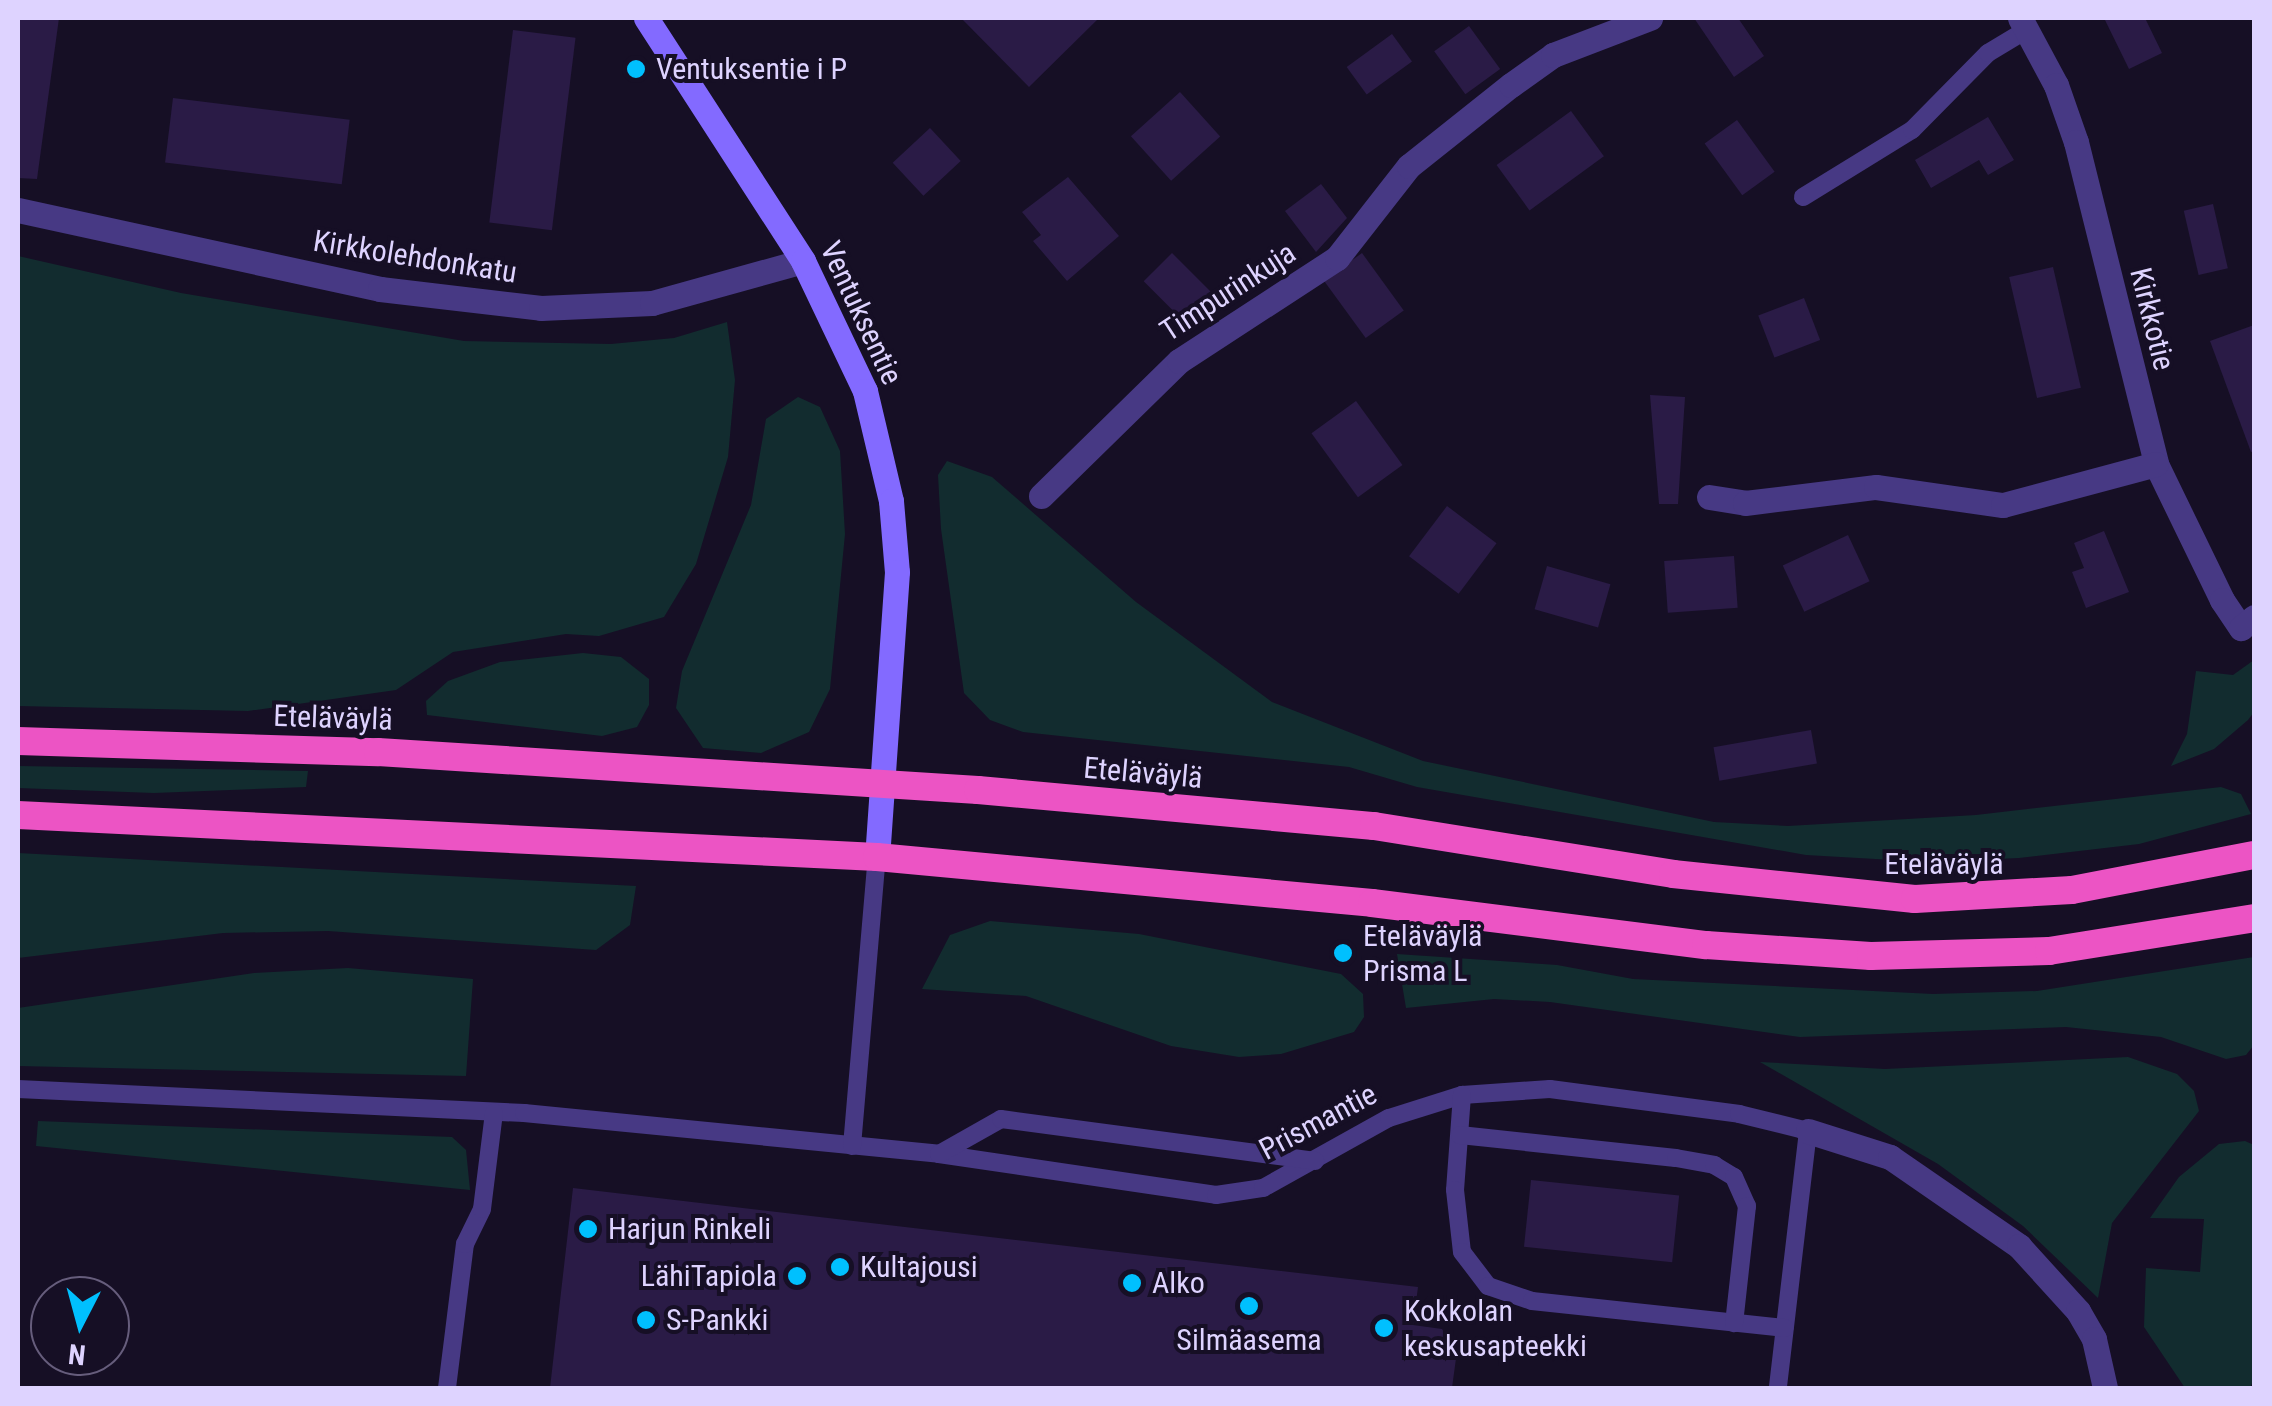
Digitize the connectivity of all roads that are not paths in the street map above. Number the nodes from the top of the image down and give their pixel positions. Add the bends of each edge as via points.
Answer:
1 (646, 18) edge
2 (1650, 18) edge
3 (2024, 23) edge
4 (1803, 197) dead end
5 (18, 210) edge
6 (804, 261) junction
7 (2156, 464) junction
8 (1040, 496) dead end
9 (1709, 497) dead end
10 (2248, 623) edge
11 (18, 741) edge
12 (882, 784) junction
13 (18, 815) edge
14 (2254, 855) edge
15 (877, 857) junction
16 (2254, 918) edge
17 (18, 1089) edge
18 (1462, 1095) junction
19 (494, 1113) junction
20 (1808, 1131) junction
21 (1460, 1135) junction
22 (852, 1146) junction
23 (940, 1154) junction
24 (1314, 1161) junction
25 (1734, 1323) junction
26 (1785, 1328) junction
27 (447, 1388) edge
28 (1778, 1388) edge
29 (2105, 1388) edge

1 - 6 main road, Ventuksentie
2 - 8 street, Timpurinkuja via 1583,49 1553,55 1510,85 1409,166 1337,258 1179,360
3 - 4 lane via 1912,130
3 - 7 street, Kirkkotie via 2076,142
5 - 6 street, Kirkkolehdonkatu via 380,289 541,308 652,303
6 - 12 main road, Ventuksentie via 865,391 892,501 897,572
7 - 9 street via 2003,505 1876,487 1745,503
7 - 10 street, Kirkkotie
11 - 12 highway, Eteläväylä via 378,752
12 - 14 highway, Eteläväylä via 1374,826 1673,874 1915,899 2072,890
12 - 15 main road, Ventuksentie
13 - 15 highway
15 - 16 highway via 1870,956 2050,951
15 - 22 lane
17 - 19 lane, Prismantie
18 - 20 lane, Prismantie via 1550,1089 1738,1114
18 - 21 lane
18 - 24 lane, Prismantie via 1389,1118
19 - 22 lane, Prismantie
19 - 27 lane via 482,1210 465,1244
20 - 26 lane
20 - 29 street, Prismantie via 1890,1157 2018,1246 2078,1311 2094,1339
21 - 25 lane via 1455,1190 1462,1252 1488,1286 1532,1301
21 - 25 lane via 1714,1164 1734,1178 1747,1206
22 - 23 lane, Prismantie
23 - 24 lane, Prismantie via 1216,1195 1263,1188
23 - 24 lane via 1000,1119
25 - 26 lane
26 - 28 lane

